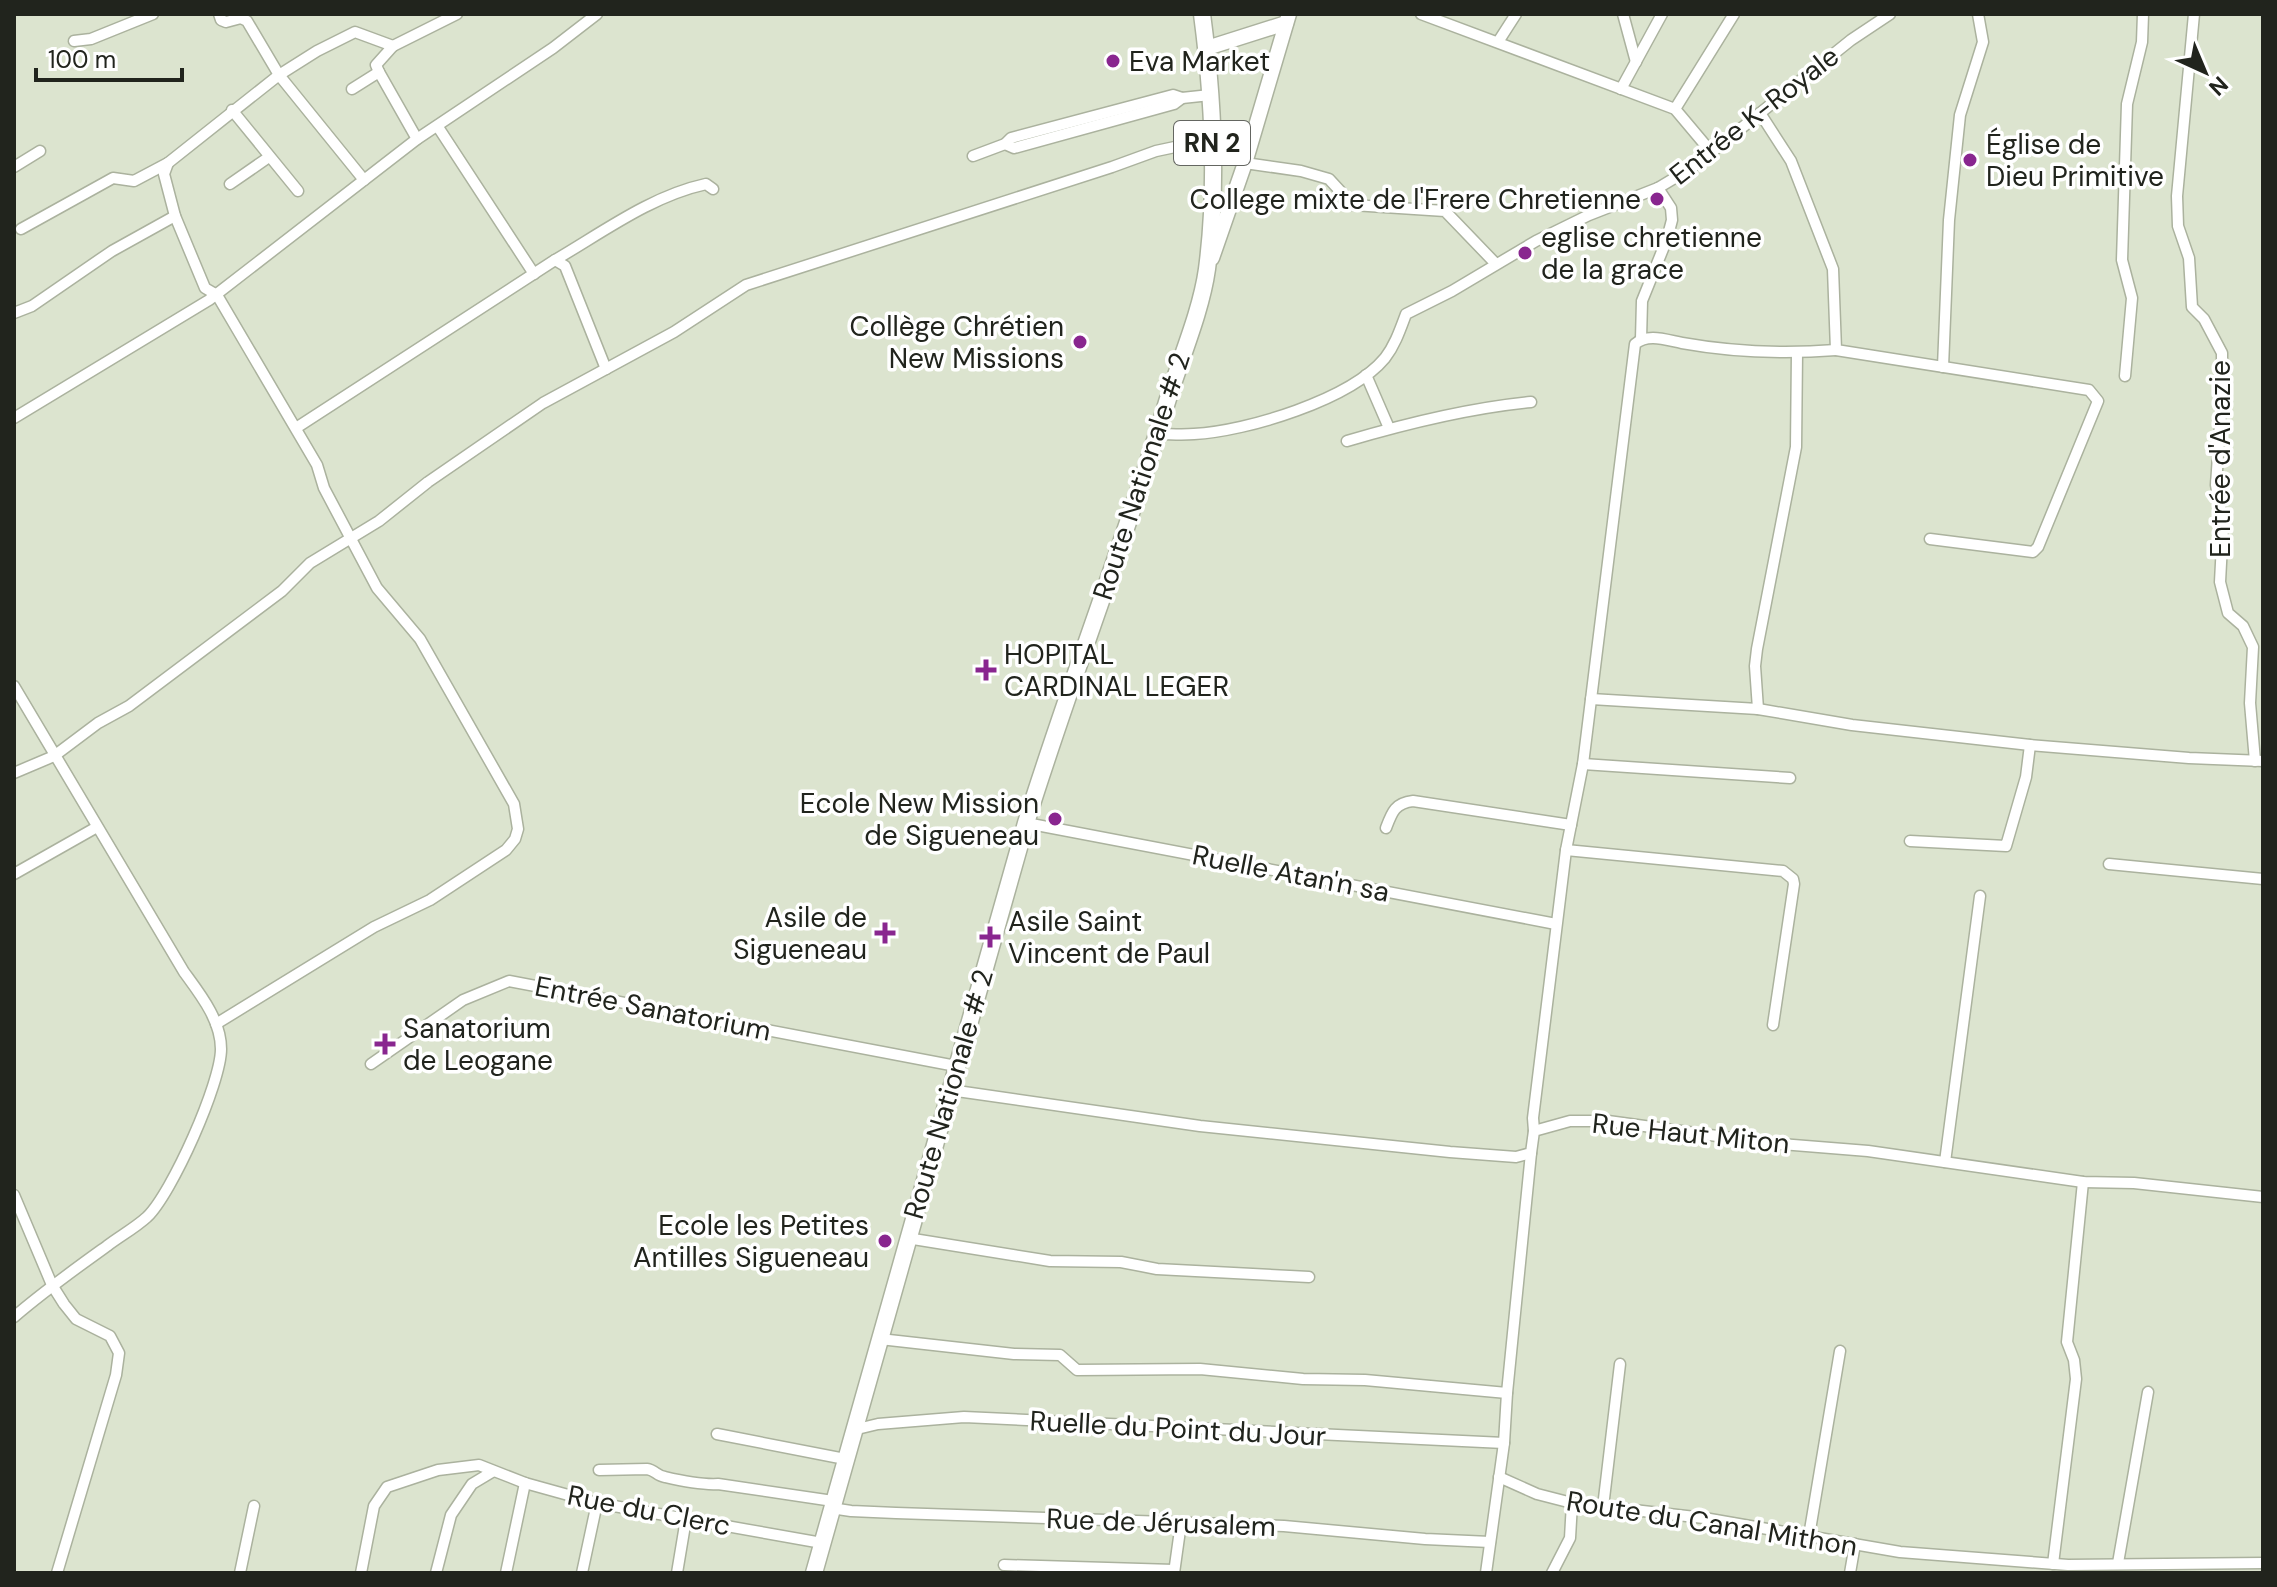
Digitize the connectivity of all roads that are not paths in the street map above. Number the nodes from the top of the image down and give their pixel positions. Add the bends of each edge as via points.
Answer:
1 (153, 14) edge
2 (219, 14) edge
3 (457, 14) edge
4 (597, 14) edge
5 (1202, 14) edge
6 (1421, 14) edge
7 (1516, 14) edge
8 (1623, 14) edge
9 (1662, 14) edge
10 (1734, 14) edge
11 (1890, 14) edge
12 (1978, 14) edge
13 (2143, 14) edge
14 (2194, 14) edge
15 (1288, 18) edge
16 (370, 38) junction
17 (74, 41) dead end
18 (1498, 42) junction
19 (393, 46) junction
20 (1207, 48) junction
21 (1636, 62) junction
22 (379, 66) junction
23 (279, 75) junction
24 (352, 89) dead end
25 (1621, 89) junction
26 (1210, 95) junction
27 (1675, 109) junction
28 (232, 110) junction
29 (1760, 113) junction
30 (438, 127) junction
31 (1213, 137) junction
32 (417, 139) junction
33 (40, 151) dead end
34 (1712, 153) junction
35 (973, 156) dead end
36 (269, 157) junction
37 (168, 163) junction
38 (1245, 163) junction
39 (14, 167) edge
40 (364, 180) junction
41 (230, 184) dead end
42 (1658, 188) junction
43 (713, 189) dead end
44 (298, 191) dead end
45 (175, 216) junction
46 (21, 229) dead end
47 (555, 260) junction
48 (1496, 264) junction
49 (1207, 272) junction
50 (534, 274) junction
51 (217, 295) junction
52 (14, 313) edge
53 (1641, 339) junction
54 (1836, 350) junction
55 (1797, 353) junction
56 (1943, 367) junction
57 (606, 369) junction
58 (1366, 375) junction
59 (2125, 376) dead end
60 (1531, 402) dead end
61 (14, 418) edge
62 (296, 428) junction
63 (1389, 428) junction
64 (1158, 434) junction
65 (1347, 441) dead end
66 (350, 538) junction
67 (1930, 539) dead end
68 (14, 686) edge
69 (1591, 699) junction
70 (1758, 709) junction
71 (2030, 745) junction
72 (54, 756) junction
73 (2259, 761) edge
74 (1583, 764) junction
75 (14, 773) edge
76 (1790, 778) dead end
77 (1026, 823) junction
78 (1571, 825) junction
79 (97, 827) junction
80 (1386, 828) dead end
81 (1910, 841) dead end
82 (1566, 850) junction
83 (2109, 864) dead end
84 (14, 874) edge
85 (2263, 879) edge
86 (1980, 896) dead end
87 (1556, 924) junction
88 (216, 1024) junction
89 (1773, 1025) dead end
90 (371, 1064) dead end
91 (956, 1066) junction
92 (950, 1090) junction
93 (1534, 1131) junction
94 (1531, 1153) junction
95 (1945, 1162) junction
96 (2083, 1182) junction
97 (14, 1195) edge
98 (2263, 1197) edge
99 (907, 1238) junction
100 (1309, 1277) dead end
101 (52, 1285) junction
102 (14, 1317) edge
103 (880, 1339) junction
104 (1840, 1351) dead end
105 (1620, 1364) dead end
106 (2148, 1392) dead end
107 (1507, 1393) junction
108 (853, 1430) junction
109 (717, 1434) dead end
110 (1504, 1443) junction
111 (845, 1459) junction
112 (599, 1470) dead end
113 (492, 1472) junction
114 (1499, 1477) junction
115 (525, 1483) junction
116 (597, 1503) junction
117 (1572, 1503) junction
118 (832, 1504) junction
119 (254, 1506) dead end
120 (1603, 1507) junction
121 (686, 1519) junction
122 (1181, 1523) junction
123 (1809, 1536) junction
124 (1490, 1542) junction
125 (822, 1543) junction
126 (1855, 1544) junction
127 (1994, 1561) junction
128 (2118, 1563) junction
129 (2263, 1563) edge
130 (2053, 1564) junction
131 (1004, 1565) dead end
132 (2068, 1569) edge
133 (2192, 1569) edge
134 (1174, 1572) edge
135 (57, 1573) edge
136 (240, 1573) edge
137 (361, 1573) edge
138 (436, 1573) edge
139 (506, 1573) edge
140 (582, 1573) edge
141 (677, 1573) edge
142 (814, 1573) edge
143 (1486, 1573) edge
144 (1552, 1573) edge
145 (1850, 1573) edge
146 (1994, 1573) edge

1 - 17 street
2 - 23 street via 226,22 247,21
3 - 19 street
4 - 30 street
5 - 20 main road, Route Nationale # 2 / RN 2
6 - 18 street
7 - 18 street
8 - 21 street
9 - 21 street
10 - 27 street
11 - 29 street, Entrée K-Royale
12 - 56 street via 1983,42 1960,115 1949,220
13 - 59 street via 2127,104 2122,260 2132,298
14 - 73 street, Entrée d'Anazie via 2178,226 2189,258 2192,307 2222,353 2216,485 2223,525 2220,582 2228,613 2243,626 2253,647 2250,703
15 - 20 main road
15 - 38 main road
16 - 19 street
16 - 22 street
16 - 23 street via 355,32
18 - 25 street
19 - 22 street
20 - 26 main road, Route Nationale # 2 / RN 2
21 - 25 street
22 - 24 street
22 - 32 street
23 - 28 street
23 - 40 street
25 - 27 street
26 - 31 main road, Route Nationale # 2 / RN 2
26 - 35 street via 1182,98
27 - 34 street
28 - 36 street
28 - 37 street
29 - 34 street, Entrée K-Royale
29 - 54 street via 1791,161 1833,269
30 - 32 street
30 - 50 street
31 - 49 main road, Route Nationale # 2 / RN 2
31 - 57 street via 1138,156 746,285
32 - 40 street
33 - 39 street
34 - 42 street, Entrée K-Royale
36 - 41 street
36 - 44 street
37 - 45 street via 164,174
37 - 46 street via 134,181 113,178
38 - 48 street via 1329,179 1353,205 1445,211
38 - 49 main road
40 - 51 street
42 - 48 street, Entrée K-Royale via 1589,215
42 - 53 street via 1672,220 1642,301
43 - 47 street via 706,184 677,192
45 - 51 street via 205,288
45 - 52 street
47 - 50 street
47 - 57 street via 565,266
48 - 58 street, Entrée K-Royale via 1406,314 1389,352
49 - 64 main road, Route Nationale # 2 / RN 2
50 - 62 street
51 - 61 street
51 - 62 street
53 - 55 street
53 - 69 street via 1632,354
54 - 55 street
54 - 56 street
55 - 70 street via 1796,447 1757,649
56 - 67 street via 2089,390 2098,401 2033,552
57 - 66 street via 543,403
58 - 63 street
58 - 64 street, Entrée K-Royale via 1328,399 1263,422 1195,434
60 - 63 street
62 - 66 street
63 - 65 street
64 - 77 main road, Route Nationale # 2 / RN 2
66 - 72 street via 310,563 282,591 129,706
66 - 88 street via 377,588 420,639 496,770 514,804 518,829 506,850 430,900 374,927
68 - 72 street
69 - 70 street
69 - 74 street
70 - 71 street
71 - 73 street
71 - 81 street via 2006,846
72 - 75 street
72 - 79 street
74 - 76 street
74 - 78 street
77 - 87 street, Ruelle Atan'n sa
77 - 91 main road, Route Nationale # 2 / RN 2
78 - 80 street via 1413,801 1392,811
78 - 82 street
79 - 84 street
79 - 88 street
82 - 87 street
82 - 89 street via 1788,874 1794,884
83 - 85 street
86 - 95 street
87 - 93 street
88 - 101 street via 221,1049 211,1097 169,1184 148,1216
90 - 91 street, Entrée Sanatorium via 463,1000 509,981
91 - 92 main road, Route Nationale # 2 / RN 2
92 - 94 street via 1200,1126 1450,1152 1516,1157
92 - 99 main road, Route Nationale # 2 / RN 2
93 - 94 street
93 - 95 street, Rue Haut Miton via 1570,1121 1608,1121
94 - 107 street
95 - 96 street, Rue Haut Miton
96 - 98 street, Rue Haut Miton
96 - 130 street via 2067,1342 2076,1379
97 - 101 street
99 - 100 street via 1050,1261
99 - 103 main road, Route Nationale # 2 / RN 2
101 - 102 street
101 - 135 street via 76,1319 110,1336 119,1353
103 - 107 street via 1060,1355 1077,1370 1200,1369
103 - 108 main road, Route Nationale # 2 / RN 2
104 - 123 street
105 - 120 street
106 - 128 street
107 - 110 street
108 - 110 street, Ruelle du Point du Jour via 964,1417
108 - 111 main road, Route Nationale # 2 / RN 2
109 - 111 street
110 - 114 street
111 - 118 main road, Route Nationale # 2 / RN 2
112 - 118 street, Rue de Jérusalem via 654,1470 661,1477
113 - 115 street, Rue du Clerc
113 - 137 street, Rue du Clerc via 479,1465 438,1470 381,1492
113 - 138 street via 472,1484 451,1515
114 - 117 street, Route du Canal Mithon
114 - 124 street
115 - 116 street, Rue du Clerc
115 - 139 street
116 - 121 street, Rue du Clerc
116 - 140 street
117 - 120 street, Route du Canal Mithon
117 - 144 street via 1570,1538
118 - 122 street, Rue de Jérusalem via 866,1512
118 - 125 main road, Route Nationale # 2 / RN 2
119 - 136 street
120 - 123 street, Route du Canal Mithon
121 - 125 street, Rue du Clerc
121 - 141 street
122 - 124 street, Rue de Jérusalem
122 - 134 street
123 - 126 street, Route du Canal Mithon
124 - 143 street
125 - 142 main road, Route Nationale # 2 / RN 2
126 - 127 street, Route du Canal Mithon
126 - 145 street
127 - 130 street, Route du Canal Mithon
127 - 146 street
128 - 132 street, Route du Canal Mithon
128 - 133 street, Route du Canal Mithon
129 - 133 street, Route du Canal Mithon
130 - 132 street, Route du Canal Mithon
131 - 134 street

